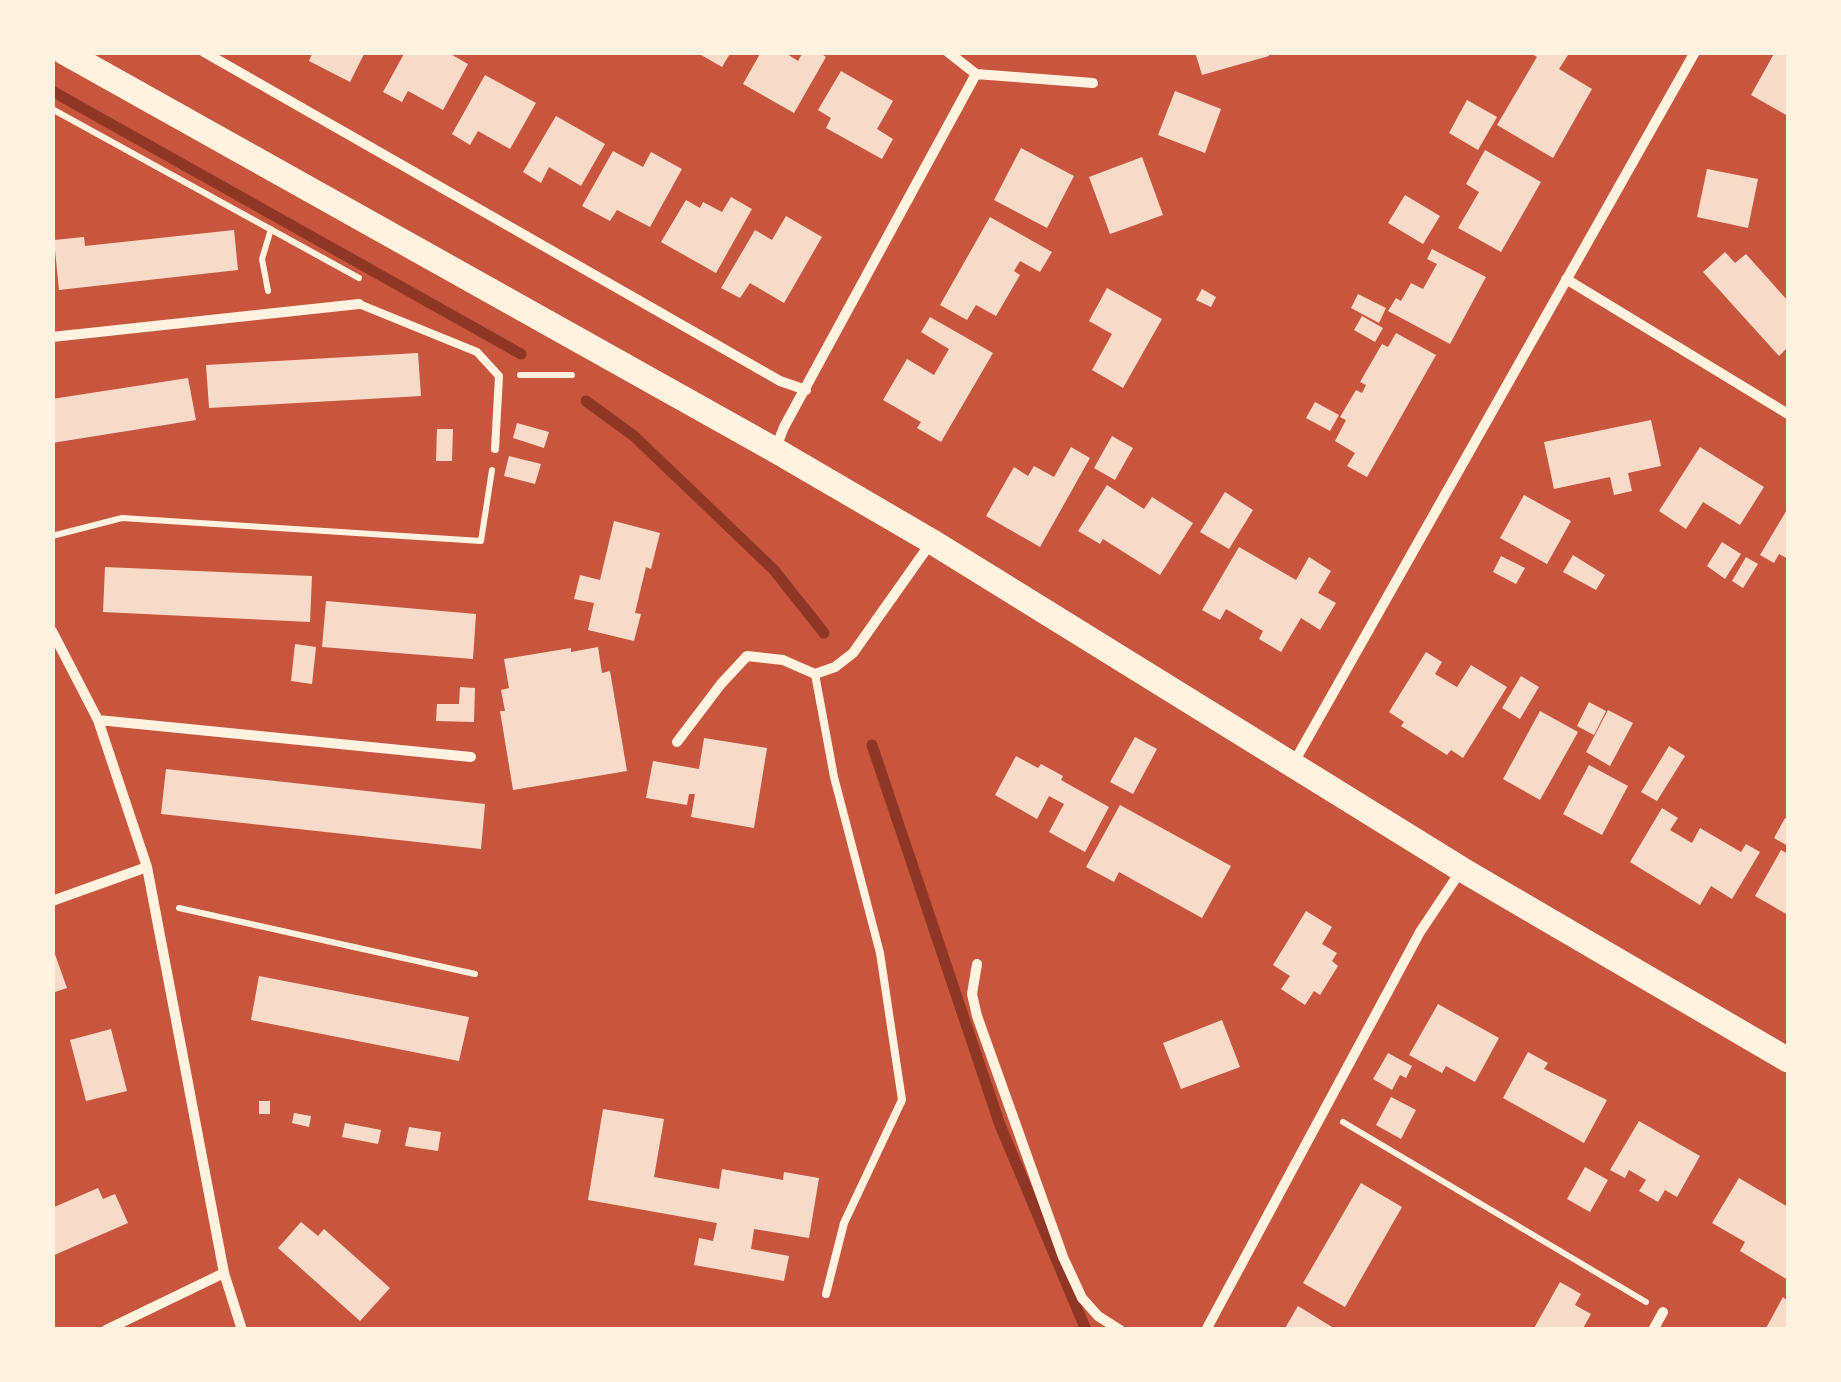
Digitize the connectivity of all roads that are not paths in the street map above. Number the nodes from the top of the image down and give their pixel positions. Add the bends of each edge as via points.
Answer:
1 (64, 52) edge
2 (204, 52) edge
3 (948, 52) edge
4 (1695, 52) edge
5 (976, 74) junction
6 (1093, 82) dead end
7 (1566, 280) junction
8 (359, 304) joint
9 (52, 338) edge
10 (806, 390) junction
11 (1788, 414) edge
12 (496, 449) road end
13 (775, 450) junction
14 (931, 542) junction
15 (52, 631) edge
16 (815, 674) junction
17 (98, 720) junction
18 (678, 742) dead end
19 (471, 757) dead end
20 (1293, 764) junction
21 (147, 867) junction
22 (1461, 869) junction
23 (52, 901) edge
24 (977, 964) dead end
25 (1788, 1060) edge
26 (224, 1273) junction
27 (826, 1294) dead end
28 (1663, 1312) road end
29 (106, 1330) edge
30 (242, 1330) edge
31 (1120, 1330) edge
32 (1206, 1330) edge
33 (1653, 1330) edge

1 - 13 main road
2 - 10 street
3 - 5 street
4 - 7 street
5 - 6 street
5 - 10 street
7 - 11 street
7 - 20 street
8 - 9 street
8 - 12 lane via 477,352 499,376
10 - 13 street
13 - 14 main road
14 - 16 street via 852,653
14 - 20 main road
15 - 17 street
16 - 18 street via 783,660 746,656
16 - 27 lane via 880,953 902,1100 844,1223
17 - 19 street
17 - 21 street
20 - 22 main road
21 - 23 street
21 - 26 street
22 - 25 main road
22 - 32 street via 1420,932
24 - 31 street via 977,1016 1063,1257 1082,1298
26 - 29 street
26 - 30 street
28 - 33 street

